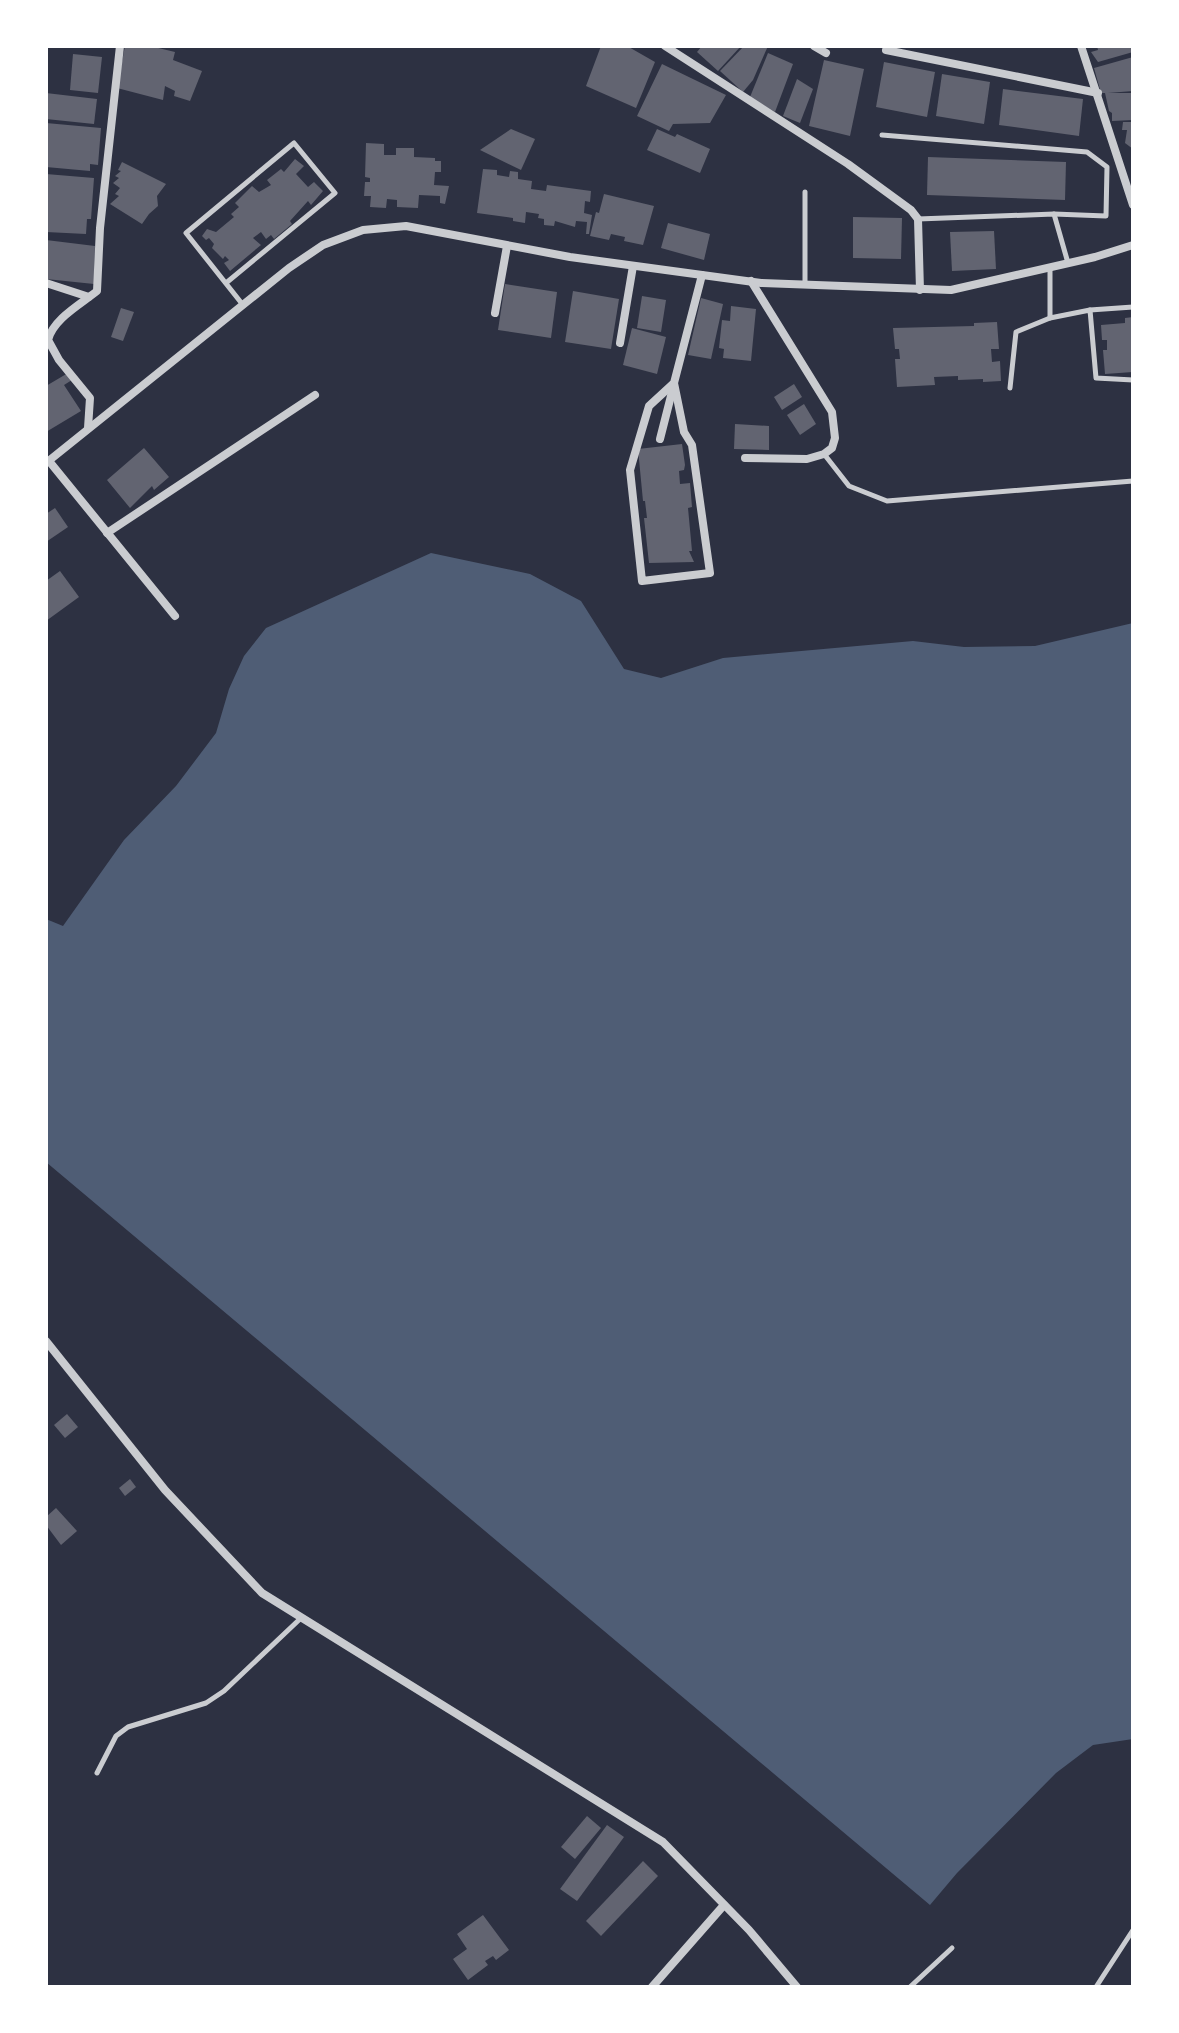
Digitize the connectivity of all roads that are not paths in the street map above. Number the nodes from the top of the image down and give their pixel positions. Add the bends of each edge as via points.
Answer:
1 (120, 46) edge
2 (665, 46) edge
3 (814, 46) edge
4 (1081, 46) edge
5 (886, 50) dead end
6 (826, 53) dead end
7 (1098, 93) junction
8 (882, 135) dead end
9 (805, 192) dead end
10 (1133, 205) edge
11 (1054, 214) junction
12 (918, 219) junction
13 (1133, 245) edge
14 (507, 246) junction
15 (1068, 263) junction
16 (633, 266) junction
17 (1050, 267) junction
18 (702, 275) junction
19 (751, 281) junction
20 (46, 283) edge
21 (226, 283) junction
22 (805, 285) junction
23 (920, 290) junction
24 (89, 297) junction
25 (243, 305) junction
26 (1133, 307) edge
27 (1090, 310) junction
28 (495, 313) dead end
29 (1050, 318) junction
30 (620, 343) dead end
31 (1133, 380) edge
32 (674, 383) junction
33 (1010, 388) dead end
34 (315, 395) dead end
35 (88, 428) junction
36 (660, 439) dead end
37 (824, 454) junction
38 (745, 458) dead end
39 (48, 462) edge
40 (1133, 481) edge
41 (107, 533) junction
42 (175, 616) dead end
43 (46, 1341) edge
44 (301, 1618) junction
45 (97, 1773) dead end
46 (724, 1905) junction
47 (1133, 1930) edge
48 (952, 1948) dead end
49 (652, 1987) edge
50 (797, 1987) edge
51 (910, 1987) edge
52 (1096, 1987) edge

1 - 24 street via 97,291
2 - 12 street via 848,164
3 - 6 street
4 - 7 street
5 - 7 street
7 - 10 street
8 - 11 lane via 1087,152 1107,167 1106,216
9 - 22 lane
11 - 12 lane
11 - 15 lane
12 - 23 street
13 - 15 street
14 - 16 street
14 - 25 street via 406,226 363,230 323,245
14 - 28 street
15 - 17 street
16 - 18 street
16 - 30 street
17 - 23 street via 951,290
17 - 29 lane
18 - 19 street
18 - 32 street
19 - 22 street
19 - 37 street via 832,412 835,438
20 - 24 street
21 - 21 lane via 186,233 294,143 335,193
21 - 25 lane
22 - 23 street
24 - 35 street via 58,323 48,340 90,398
25 - 35 street
26 - 27 lane
27 - 29 lane
27 - 31 lane via 1096,378
29 - 33 lane via 1016,332
32 - 32 street via 649,406 630,470 642,581 710,573 692,445 684,432
32 - 36 street
34 - 41 street
35 - 39 street
37 - 38 street via 807,459
37 - 40 lane via 849,486 887,501
39 - 41 street
41 - 42 street
43 - 44 street via 165,1490 262,1593
44 - 45 lane via 206,1703 128,1727 116,1736
44 - 46 street via 663,1842
46 - 49 street
46 - 50 street
47 - 52 lane
48 - 51 lane

